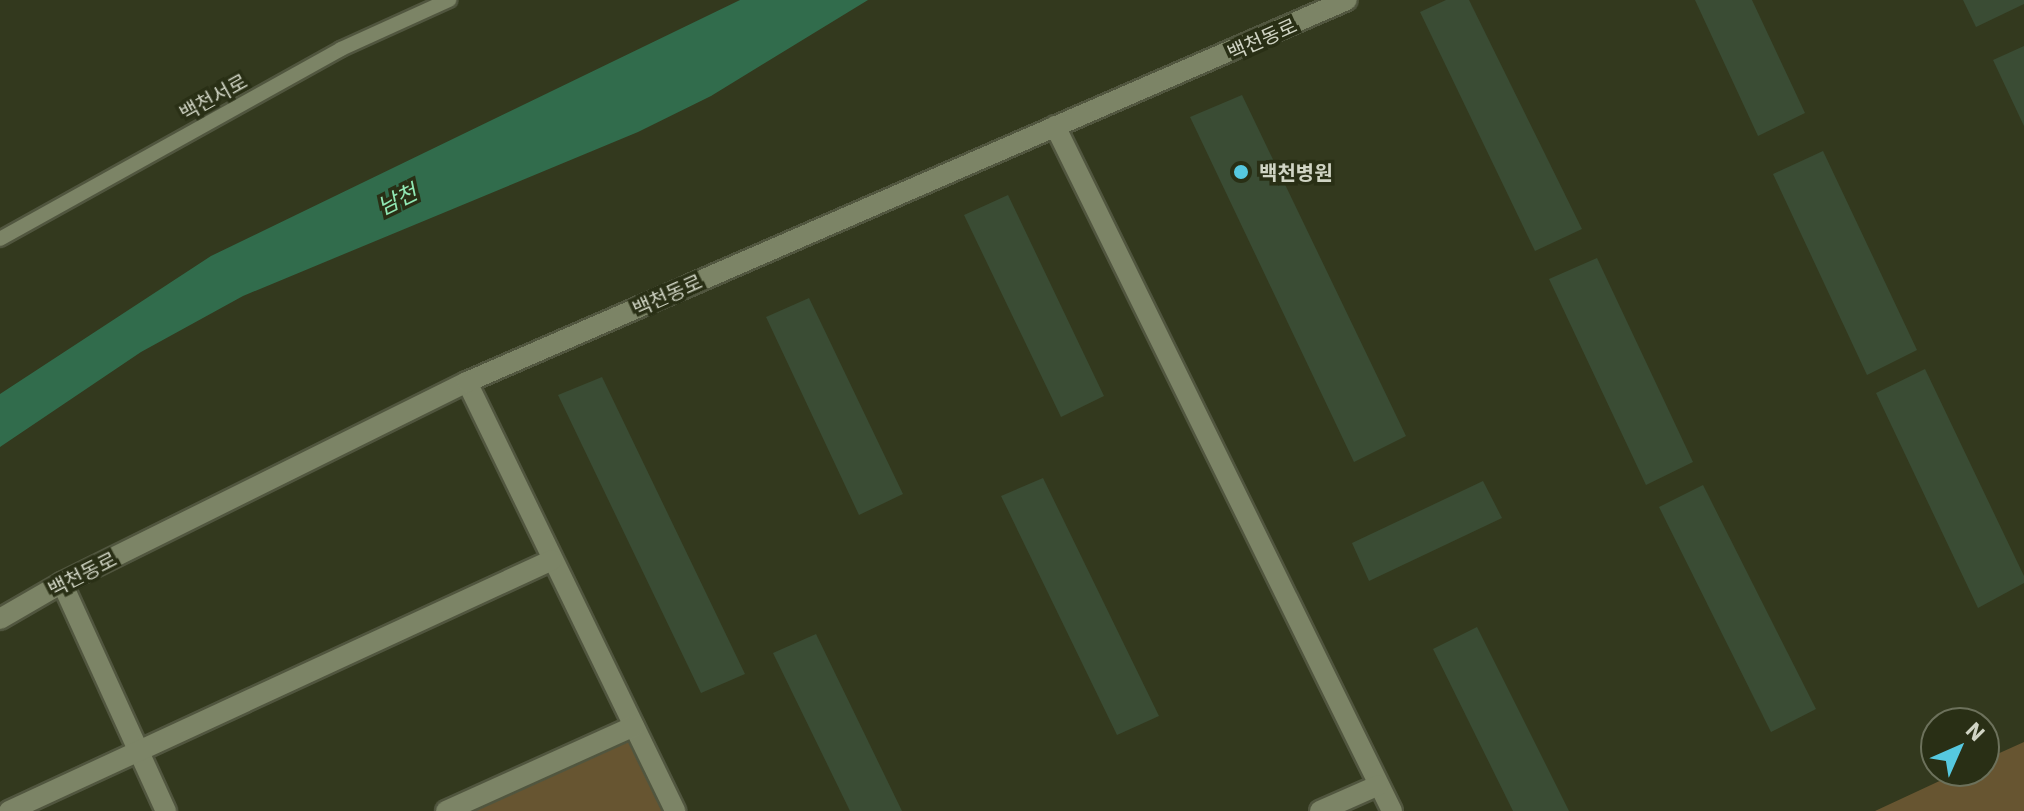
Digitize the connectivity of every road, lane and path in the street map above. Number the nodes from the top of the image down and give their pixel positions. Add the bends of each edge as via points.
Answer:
1 (449, 0) edge
2 (1347, 0) edge
3 (1055, 126) junction
4 (0, 239) edge
5 (467, 382) junction
6 (552, 560) junction
7 (62, 583) junction
8 (0, 619) edge
9 (634, 726) junction
10 (139, 751) junction
11 (1379, 785) junction
12 (9, 811) edge
13 (166, 811) edge
14 (446, 811) edge
15 (675, 811) edge
16 (1320, 811) edge
17 (1392, 811) edge

1 - 4 lane, 백천서로 via 341,49
2 - 3 street, 백천동로
3 - 5 street, 백천동로
3 - 11 street
5 - 6 street
5 - 7 street, 백천동로
6 - 9 street
6 - 10 street
7 - 8 street, 백천동로
7 - 10 street
9 - 14 street
9 - 15 street
10 - 12 street
10 - 13 street
11 - 16 street
11 - 17 street

